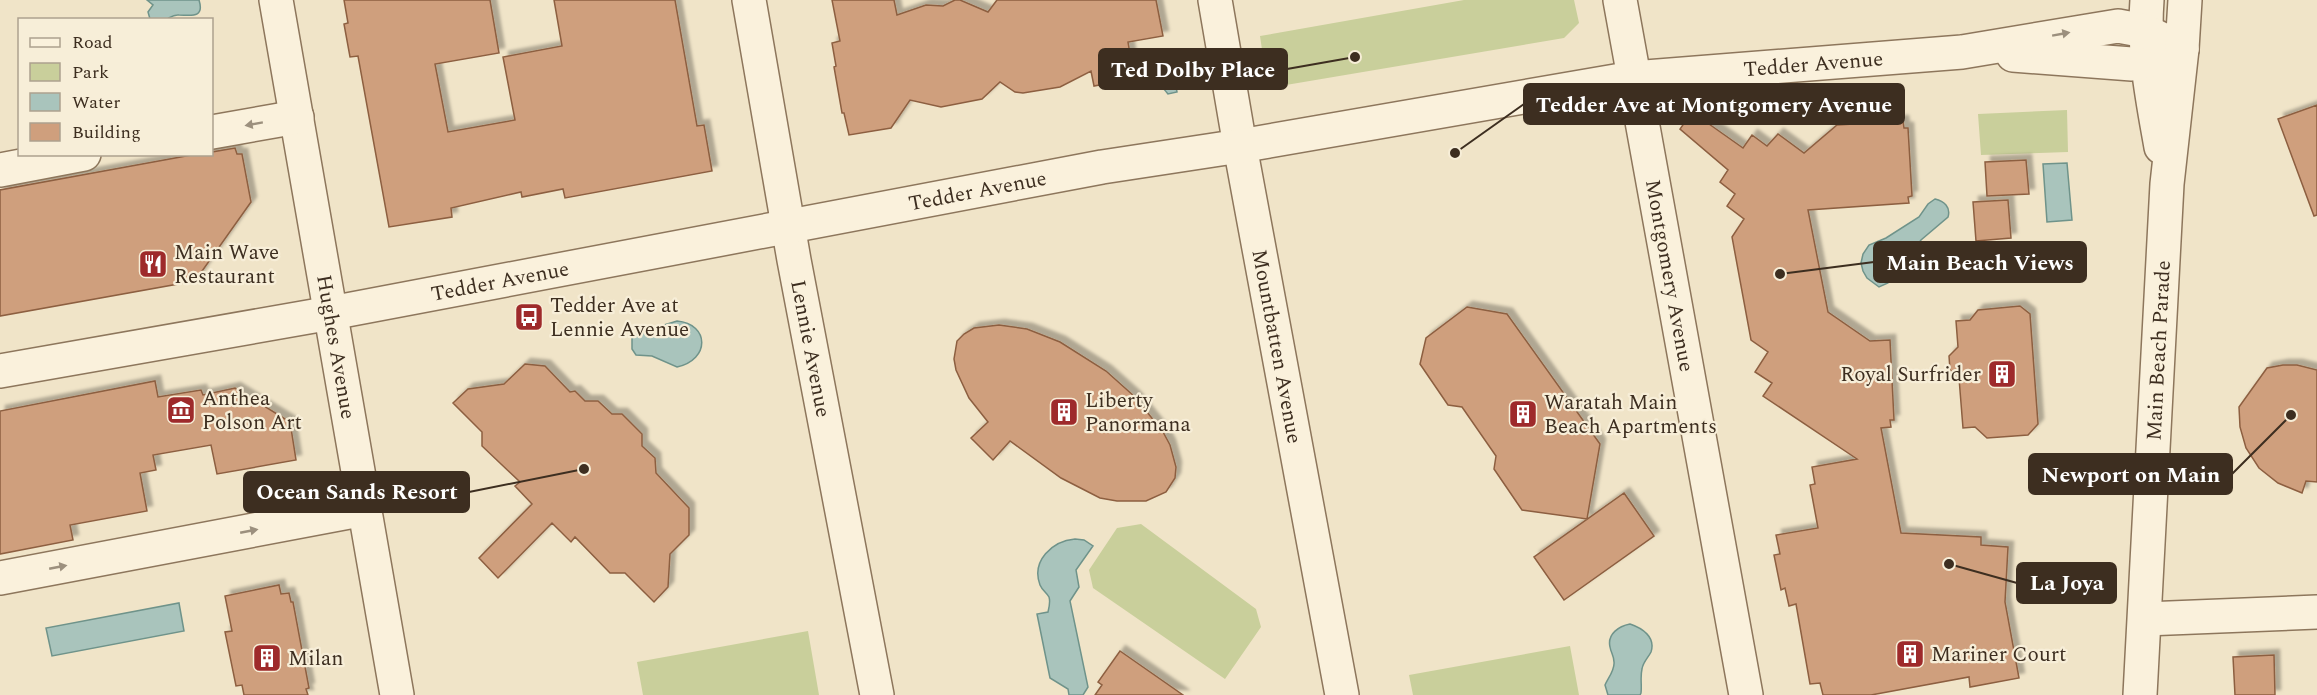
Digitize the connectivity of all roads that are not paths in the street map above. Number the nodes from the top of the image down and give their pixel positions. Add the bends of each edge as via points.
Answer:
1 (276, 0) edge
2 (749, 0) edge
3 (1215, 0) edge
4 (1620, 0) edge
5 (2185, 0) edge
6 (2146, 31) edge
7 (2182, 49) junction
8 (1634, 78) junction
9 (297, 117) junction
10 (213, 132) edge
11 (1240, 146) junction
12 (74, 156) edge
13 (0, 170) edge
14 (2167, 184) junction
15 (788, 227) junction
16 (331, 313) junction
17 (0, 371) edge
18 (365, 510) junction
19 (0, 578) edge
20 (2317, 612) edge
21 (2145, 619) junction
22 (397, 695) edge
23 (877, 695) edge
24 (1342, 695) edge
25 (1746, 695) edge
26 (2140, 695) edge

1 - 9 street, Hughes Avenue
2 - 15 street, Lennie Avenue
3 - 11 street, Mountbatten Avenue
4 - 8 street, Montgomery Avenue
5 - 7 street, Main Beach Parade
6 - 7 street, Tedder Avenue
6 - 8 street, Tedder Avenue via 2117,65 1962,52
6 - 14 street, Main Beach Parade
7 - 14 street, Main Beach Parade
8 - 11 street, Tedder Avenue
8 - 25 street, Montgomery Avenue
9 -> 10 street
9 - 16 street, Hughes Avenue
11 - 15 street, Tedder Avenue via 1102,167
11 - 24 street, Mountbatten Avenue
12 - 13 street
14 - 21 street, Main Beach Parade
15 - 16 street, Tedder Avenue
15 - 23 street, Lennie Avenue
16 - 17 street, Tedder Avenue
16 - 18 street, Hughes Avenue
19 -> 18 street
18 - 22 street, Hughes Avenue
20 - 21 street
21 - 26 street, Main Beach Parade

